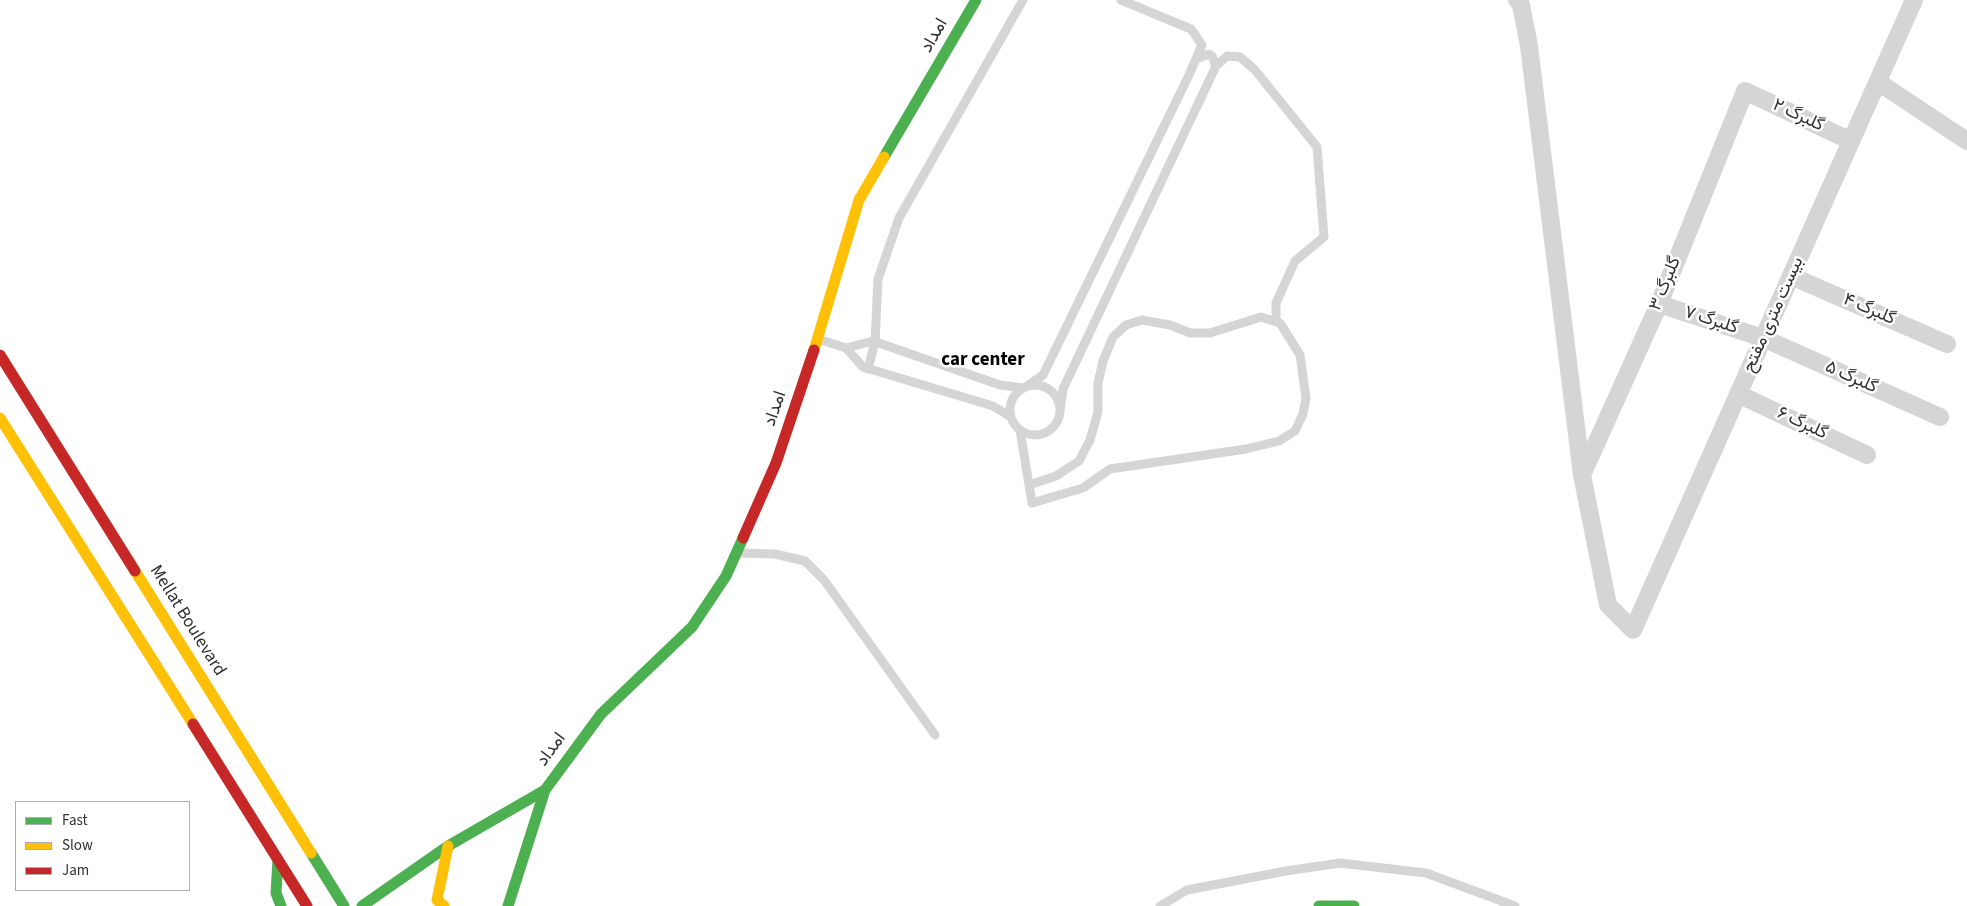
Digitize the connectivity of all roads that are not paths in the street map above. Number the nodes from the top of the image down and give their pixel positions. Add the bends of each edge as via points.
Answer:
1 (976, 0) edge
2 (1023, 0) edge
3 (1121, 0) edge
4 (1914, 0) edge
5 (1520, 2) edge
6 (1196, 58) junction
7 (1216, 66) junction
8 (1878, 82) junction
9 (1745, 91) joint
10 (1967, 141) edge
11 (1851, 142) junction
12 (1791, 276) junction
13 (1659, 304) junction
14 (1276, 321) junction
15 (1763, 338) junction
16 (818, 339) junction
17 (875, 342) junction
18 (1947, 344) dead end
19 (846, 348) junction
20 (0, 355) edge
21 (868, 369) junction
22 (1025, 387) junction
23 (1738, 394) junction
24 (1060, 411) junction
25 (1011, 417) junction
26 (1940, 417) dead end
27 (6, 429) edge
28 (1020, 430) junction
29 (1867, 455) dead end
30 (1582, 475) junction
31 (1029, 484) junction
32 (736, 553) junction
33 (935, 735) dead end
34 (545, 790) junction
35 (448, 846) junction
36 (278, 860) junction
37 (440, 903) edge
38 (282, 906) edge
39 (307, 906) edge
40 (344, 906) edge
41 (362, 906) edge
42 (425, 906) edge
43 (508, 906) edge
44 (1160, 906) edge
45 (1319, 906) edge
46 (1354, 906) edge
47 (1515, 906) edge

1 - 16 street, امداد via 859,200
2 - 17 lane via 899,218 878,279
3 - 6 lane via 1191,29 1202,45
4 - 8 street, بیست متری مفتح
5 - 30 street via 1529,46
6 - 7 lane via 1209,54
6 - 22 lane via 1043,375
7 - 14 lane via 1227,56 1240,57 1255,70 1317,147 1324,237 1296,262 1276,303
7 - 24 lane via 1063,389
8 - 10 street
8 - 11 street, بیست متری مفتح
9 - 11 street, گلبرگ ۲
9 - 13 street, گلبرگ ۳
11 - 12 street, بیست متری مفتح
12 - 15 street, بیست متری مفتح
12 - 18 street, گلبرگ ۴
13 - 15 street, گلبرگ ۷
13 - 30 street, گلبرگ ۳
14 - 31 lane via 1260,317 1210,333 1190,333 1142,320 1126,325 1113,337 1102,361 1098,412 1090,440 1079,461 1056,476
14 - 31 lane via 1300,354 1306,398 1304,414 1295,430 1279,441 1110,469 1083,488 1032,503
15 - 23 street, بیست متری مفتح
15 - 26 street, گلبرگ ۵
16 - 19 lane
16 - 32 street, امداد via 776,463
17 - 19 lane
17 - 21 lane
17 - 22 lane via 1000,385
19 - 21 lane
20 - 40 street, Mellat Boulevard via 33,416
21 - 25 lane via 993,406
22 - 24 lane via 1035,385 1050,390 1056,396
22 - 25 lane via 1012,401
23 - 29 street, گلبرگ ۶
23 - 30 street, بیست متری مفتح via 1633,630 1608,605
24 - 28 lane via 1054,425 1042,434
25 - 28 lane
27 - 36 street
28 - 31 lane
32 - 33 lane via 775,554 805,561 824,580
32 - 34 street, امداد via 726,576 692,627 601,714
34 - 35 street
34 - 43 street
35 - 37 street
35 - 41 street
36 - 38 street via 276,893
36 - 39 street
37 - 42 street
44 - 47 lane via 1187,890 1340,863 1426,873
45 - 46 street

